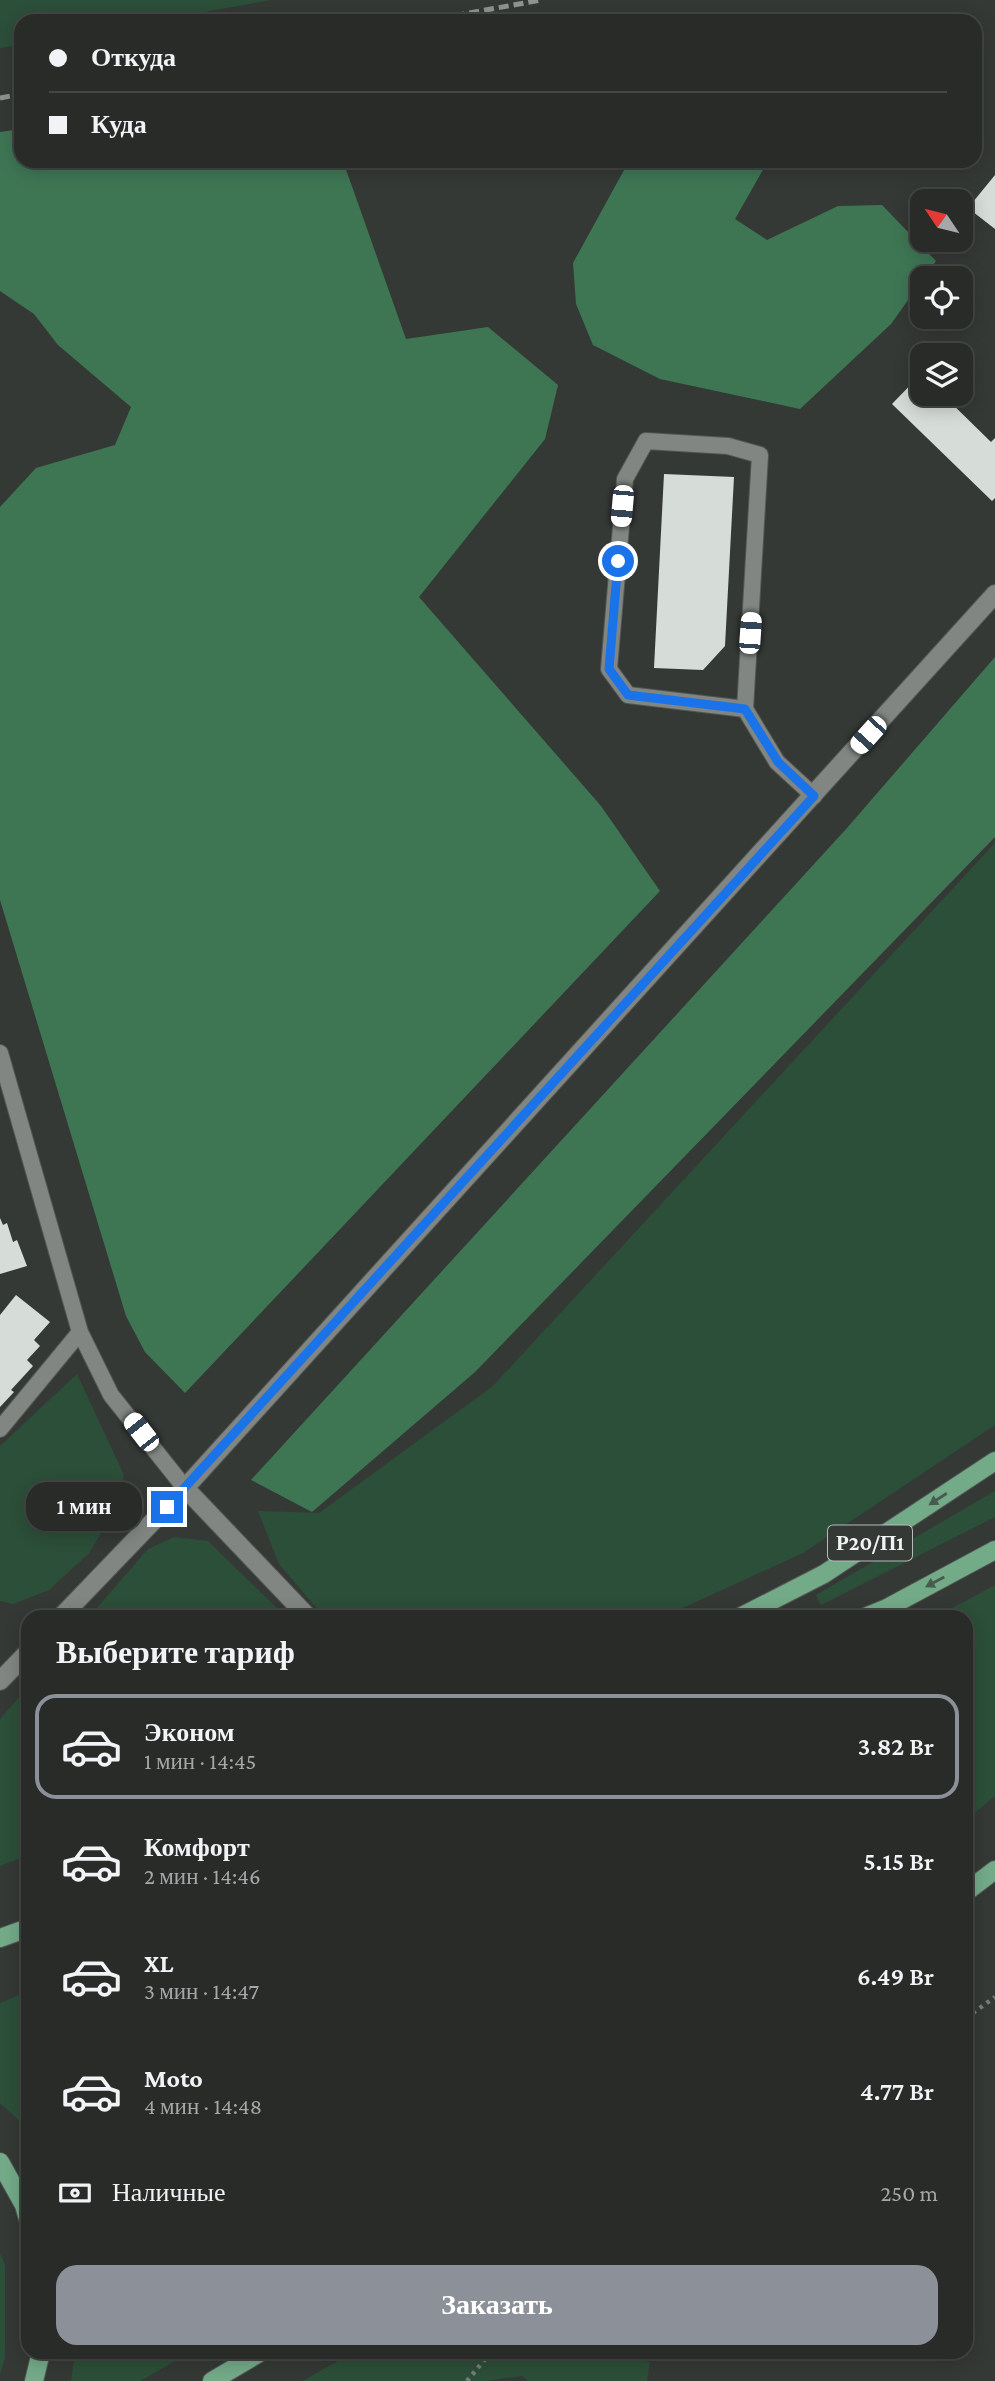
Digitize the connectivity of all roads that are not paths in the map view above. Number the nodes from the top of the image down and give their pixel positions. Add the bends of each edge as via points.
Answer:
1 (995, 594) edge
2 (745, 709) junction
3 (814, 796) junction
4 (0, 1053) edge
5 (80, 1332) junction
6 (0, 1429) edge
7 (995, 1461) edge
8 (185, 1488) junction
9 (995, 1550) edge
10 (68, 1610) edge
11 (302, 1610) edge
12 (754, 1610) edge
13 (882, 1610) edge
14 (21, 1659) edge
15 (0, 1681) edge
16 (995, 1870) edge
17 (973, 1887) edge
18 (21, 1930) edge
19 (0, 1938) edge
20 (0, 2162) edge
21 (21, 2200) edge
22 (39, 2359) edge
23 (249, 2359) edge
24 (34, 2381) edge
25 (212, 2381) edge

1 - 3 street
2 - 2 lane via 761,455 728,446 646,440 625,479 609,669 628,695
2 - 3 lane via 778,762
3 - 8 street
4 - 5 lane
5 - 6 lane
5 - 8 lane via 111,1395
7 -> 12 main road, Р20/П1 via 824,1574
8 - 10 street
8 - 11 street
9 -> 13 main road
14 - 15 street
16 - 17 main road
18 - 19 main road
20 - 21 main road
22 - 24 main road
23 - 25 main road

